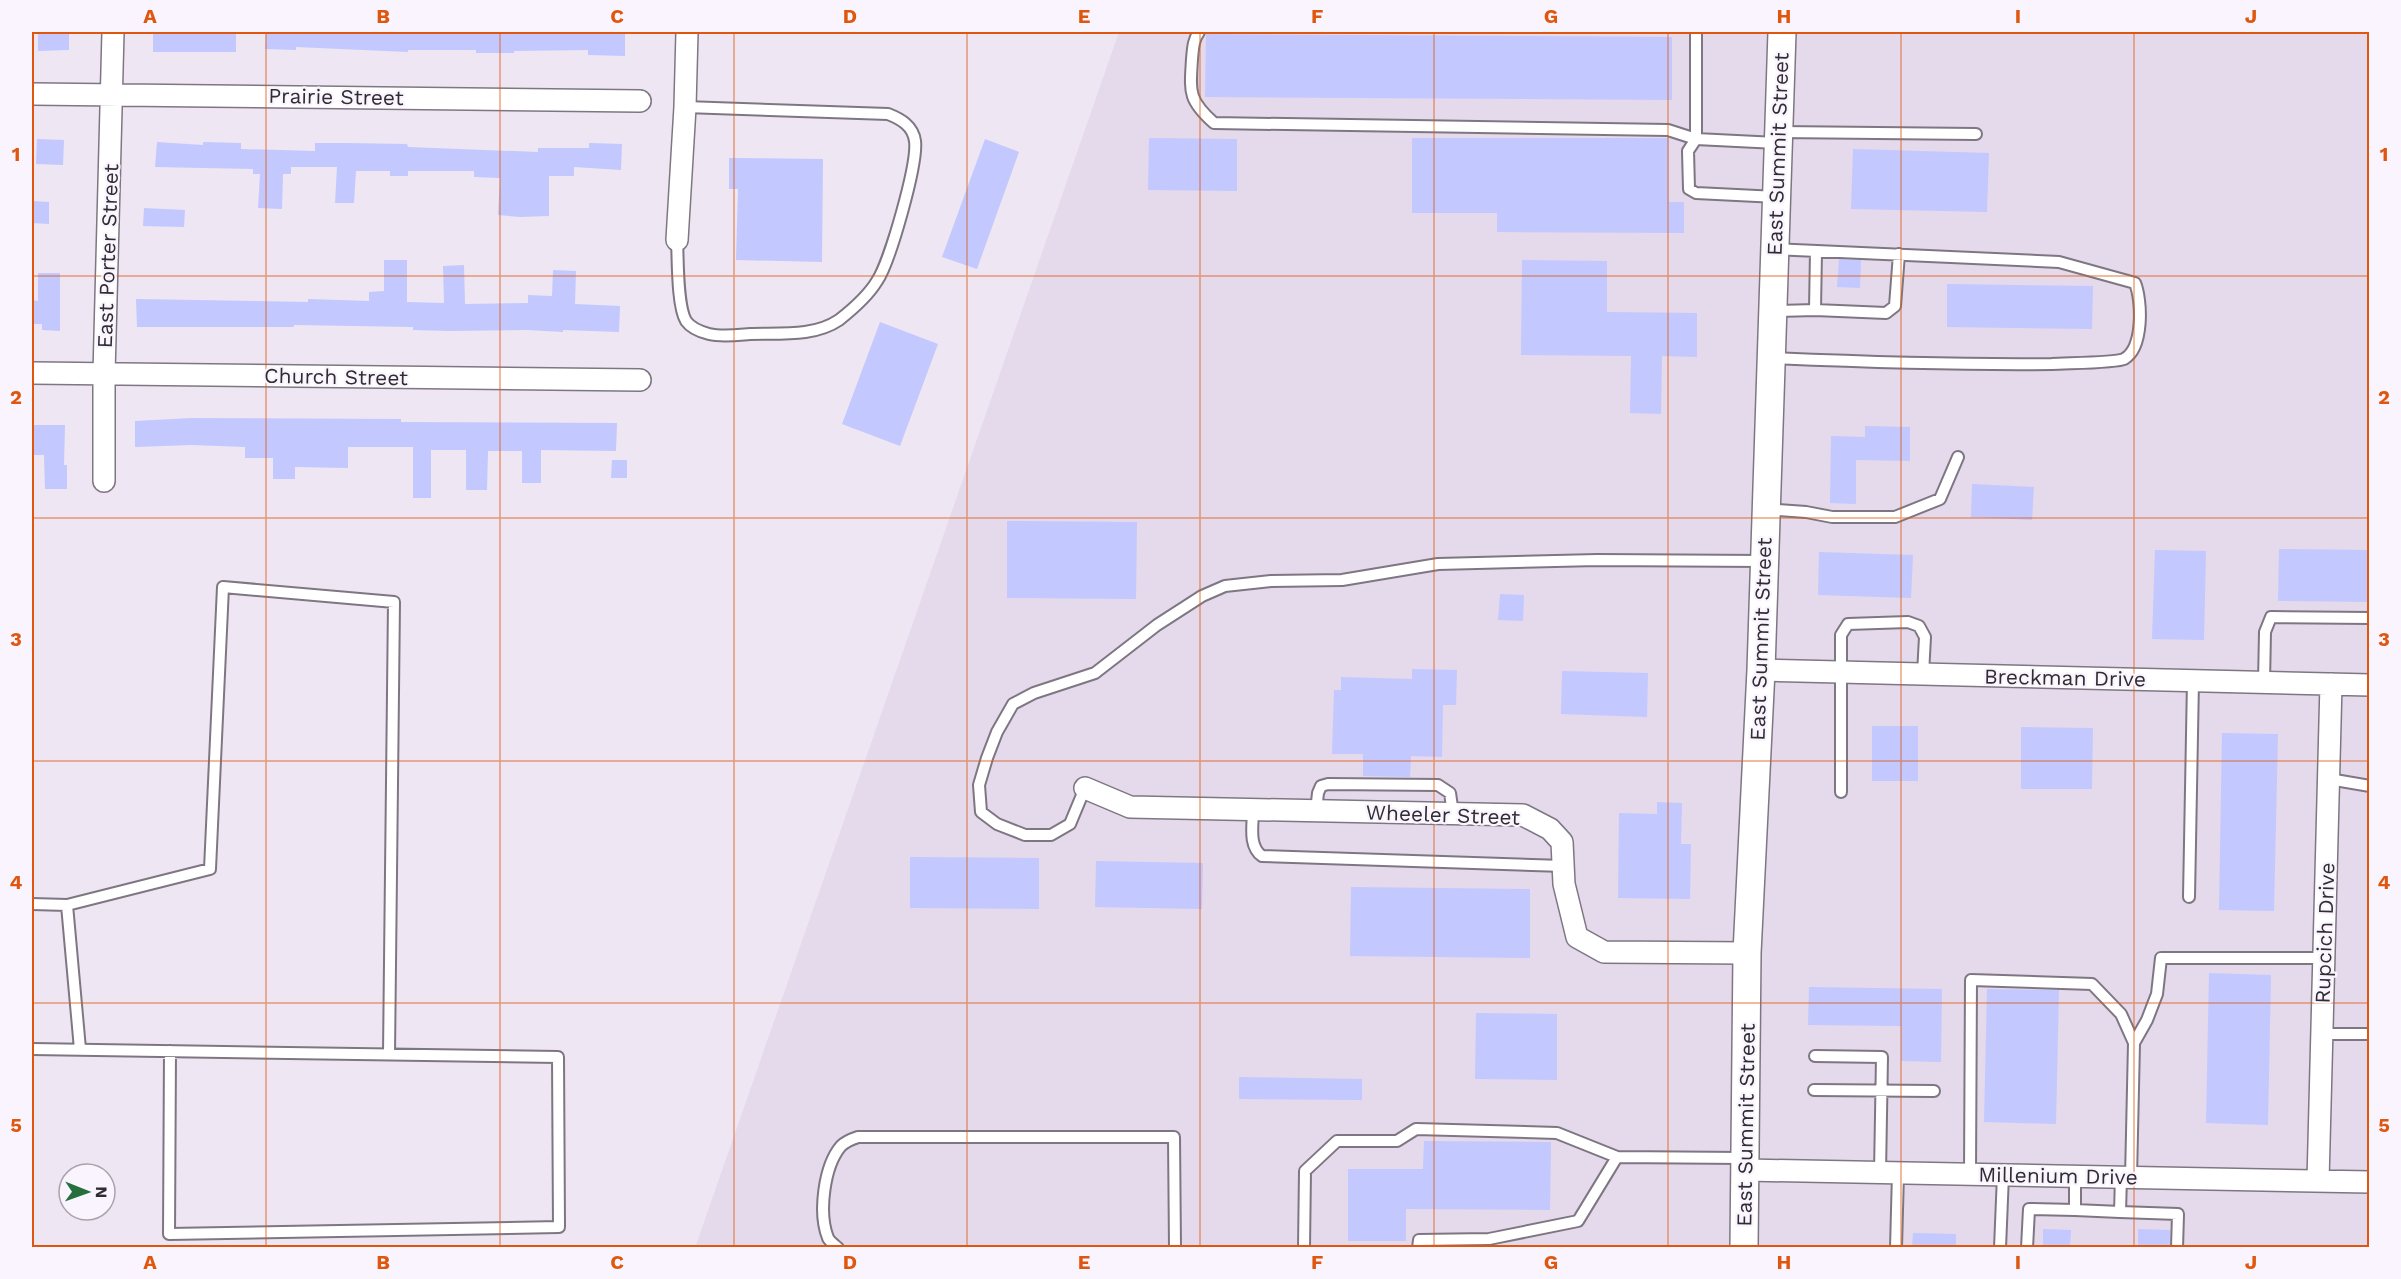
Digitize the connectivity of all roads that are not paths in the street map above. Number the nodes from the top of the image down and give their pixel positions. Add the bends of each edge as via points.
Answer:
1 (113, 32) edge
2 (687, 32) edge
3 (1199, 32) edge
4 (1696, 32) edge
5 (1782, 32) edge
6 (32, 94) edge
7 (113, 94) junction
8 (639, 101) dead end
9 (685, 107) junction
10 (1976, 134) dead end
11 (1779, 138) junction
12 (1696, 139) junction
13 (1778, 197) junction
14 (677, 240) joint
15 (1775, 249) junction
16 (1816, 250) junction
17 (1899, 254) junction
18 (1773, 310) junction
19 (1815, 310) junction
20 (1771, 358) junction
21 (32, 373) edge
22 (104, 374) junction
23 (640, 380) dead end
24 (1958, 457) dead end
25 (104, 481) dead end
26 (1766, 509) junction
27 (1764, 561) junction
28 (2370, 618) edge
29 (1761, 670) junction
30 (1841, 672) junction
31 (1923, 674) junction
32 (2193, 681) junction
33 (2264, 682) junction
34 (2331, 684) junction
35 (2370, 685) edge
36 (2329, 779) junction
37 (2370, 786) edge
38 (1085, 788) joint
39 (1841, 792) dead end
40 (1253, 810) junction
41 (1316, 811) junction
42 (1454, 814) junction
43 (1563, 866) junction
44 (2189, 897) dead end
45 (32, 904) edge
46 (67, 905) junction
47 (1747, 953) junction
48 (2324, 958) junction
49 (2370, 1034) edge
50 (2322, 1035) junction
51 (2134, 1043) junction
52 (32, 1049) edge
53 (80, 1049) junction
54 (170, 1051) junction
55 (389, 1054) junction
56 (1815, 1056) dead end
57 (1881, 1089) junction
58 (1814, 1090) dead end
59 (1934, 1091) dead end
60 (1617, 1157) junction
61 (1747, 1164) junction
62 (1889, 1173) junction
63 (1970, 1174) junction
64 (2003, 1175) junction
65 (2075, 1176) junction
66 (2126, 1178) junction
67 (2318, 1181) junction
68 (2370, 1182) edge
69 (2075, 1210) junction
70 (2120, 1212) junction
71 (1490, 1243) edge
72 (838, 1248) edge
73 (1175, 1248) edge
74 (1304, 1248) edge
75 (1419, 1248) edge
76 (1744, 1248) edge
77 (1896, 1248) edge
78 (2000, 1248) edge
79 (2028, 1248) edge
80 (2177, 1248) edge

1 - 7 street, East Porter Street
2 - 9 street
3 - 12 lane via 1194,39 1190,91 1199,110 1215,123 1668,130
4 - 12 lane
5 - 11 street, East Summit Street
6 - 7 street, Prairie Street
7 - 8 street, Prairie Street
7 - 22 street, East Porter Street
9 - 14 street
9 - 14 lane via 888,114 910,128 915,140 915,159 887,263 868,294 825,328 726,335 695,329 687,322 682,308
10 - 11 lane
11 - 12 lane
11 - 13 street, East Summit Street
12 - 13 lane via 1688,151 1689,189 1696,193
13 - 15 street, East Summit Street
15 - 16 lane
15 - 18 street, East Summit Street
16 - 17 lane
16 - 19 lane
17 - 19 lane via 1895,306 1886,313
17 - 20 lane via 2059,262 2135,283 2140,294 2138,341 2123,360 2077,363 1909,364
18 - 19 lane
18 - 20 street, East Summit Street
20 - 26 street, East Summit Street
21 - 22 street, Church Street
22 - 23 street, Church Street
22 - 25 street, East Porter Street
24 - 26 lane via 1940,499 1895,517 1832,517
26 - 27 street, East Summit Street
27 - 29 street, East Summit Street
27 - 38 lane via 1438,564 1342,580 1225,586 1202,596 1157,626 1095,673 1013,704 987,758 979,786 981,812 997,824 1025,835 1051,835 1070,824
28 - 33 lane via 2271,617 2265,632
29 - 30 street, Breckman Drive
29 - 47 street, East Summit Street
30 - 31 street, Breckman Drive
30 - 31 lane via 1841,635 1848,624 1908,622 1919,626 1925,637
30 - 39 lane
31 - 32 street, Breckman Drive
32 - 33 street, Breckman Drive
32 - 44 lane
33 - 34 street, Breckman Drive
34 - 35 street, Breckman Drive
34 - 36 street, Rupcich Drive
36 - 37 lane
36 - 48 street, Rupcich Drive
38 - 40 street, Wheeler Street via 1130,807
40 - 41 street, Wheeler Street
40 - 43 lane via 1253,844 1262,856
41 - 42 street, Wheeler Street
41 - 42 lane via 1317,793 1328,784 1438,785 1450,793
42 - 43 street, Wheeler Street via 1523,815 1550,829 1562,842
43 - 47 street, Wheeler Street via 1577,937 1604,952
45 - 46 lane
46 - 53 lane
46 - 55 lane via 210,869 223,587 394,602
47 - 61 street, East Summit Street
48 - 50 street, Rupcich Drive
48 - 51 lane via 2161,958 2157,994
49 - 50 lane
50 - 67 street, Rupcich Drive
51 - 63 lane via 2121,1014 2092,984 1971,980
51 - 66 lane
52 - 53 lane
53 - 54 lane
54 - 55 lane
54 - 55 lane via 169,1234 559,1227 558,1057
56 - 57 lane via 1882,1057
57 - 58 lane
57 - 59 lane
57 - 62 lane
60 - 61 lane
60 - 71 lane via 1578,1221
60 - 74 lane via 1557,1133 1416,1129 1397,1141 1337,1141 1305,1171
61 - 62 street, Millenium Drive
61 - 76 street, East Summit Street
62 - 63 street, Millenium Drive
62 - 77 lane
63 - 64 street, Millenium Drive
64 - 65 street, Millenium Drive
64 - 78 lane
65 - 66 street, Millenium Drive
65 - 69 lane
66 - 67 street, Millenium Drive
66 - 70 lane
67 - 68 street, Millenium Drive
69 - 70 lane
69 - 79 lane via 2029,1209
70 - 80 lane via 2178,1214
71 - 75 lane via 1419,1240
72 - 73 lane via 829,1240 825,1221 825,1180 842,1145 858,1137 1174,1137

